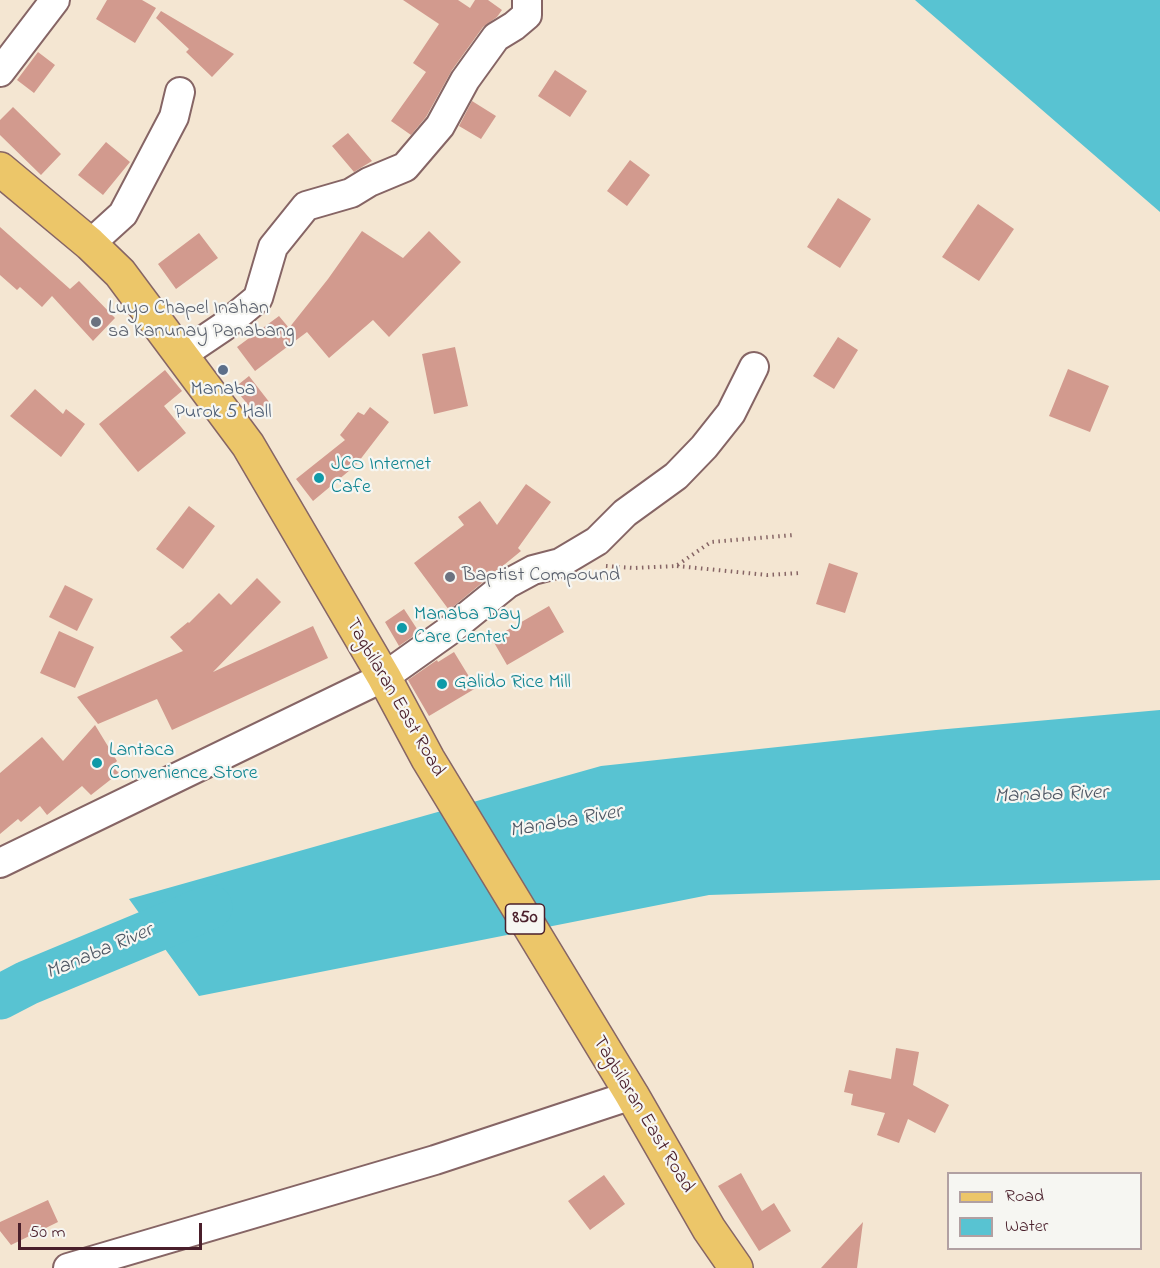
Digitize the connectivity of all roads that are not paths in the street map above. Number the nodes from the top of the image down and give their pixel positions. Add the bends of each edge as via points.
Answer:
1 (55, 0) edge
2 (527, 0) edge
3 (0, 72) edge
4 (180, 92) dead end
5 (0, 169) edge
6 (90, 244) junction
7 (180, 356) junction
8 (754, 367) dead end
9 (384, 677) junction
10 (0, 863) edge
11 (627, 1088) junction
12 (68, 1268) edge
13 (736, 1268) edge

1 - 3 street
2 - 7 street via 527,15 496,37 465,80 440,126 405,167 351,193 306,206 273,247 258,298
4 - 6 street via 174,117 123,214
5 - 6 main road, Tagbilaran East Road / 850
6 - 7 main road, Tagbilaran East Road / 850 via 120,273
7 - 9 main road, Tagbilaran East Road / 850 via 248,445
8 - 9 street via 731,413 676,476 625,513 597,541 560,563 533,570 507,584
9 - 10 street
9 - 11 main road, Tagbilaran East Road / 850 via 428,759
11 - 12 street via 435,1160
11 - 13 main road, Tagbilaran East Road / 850

